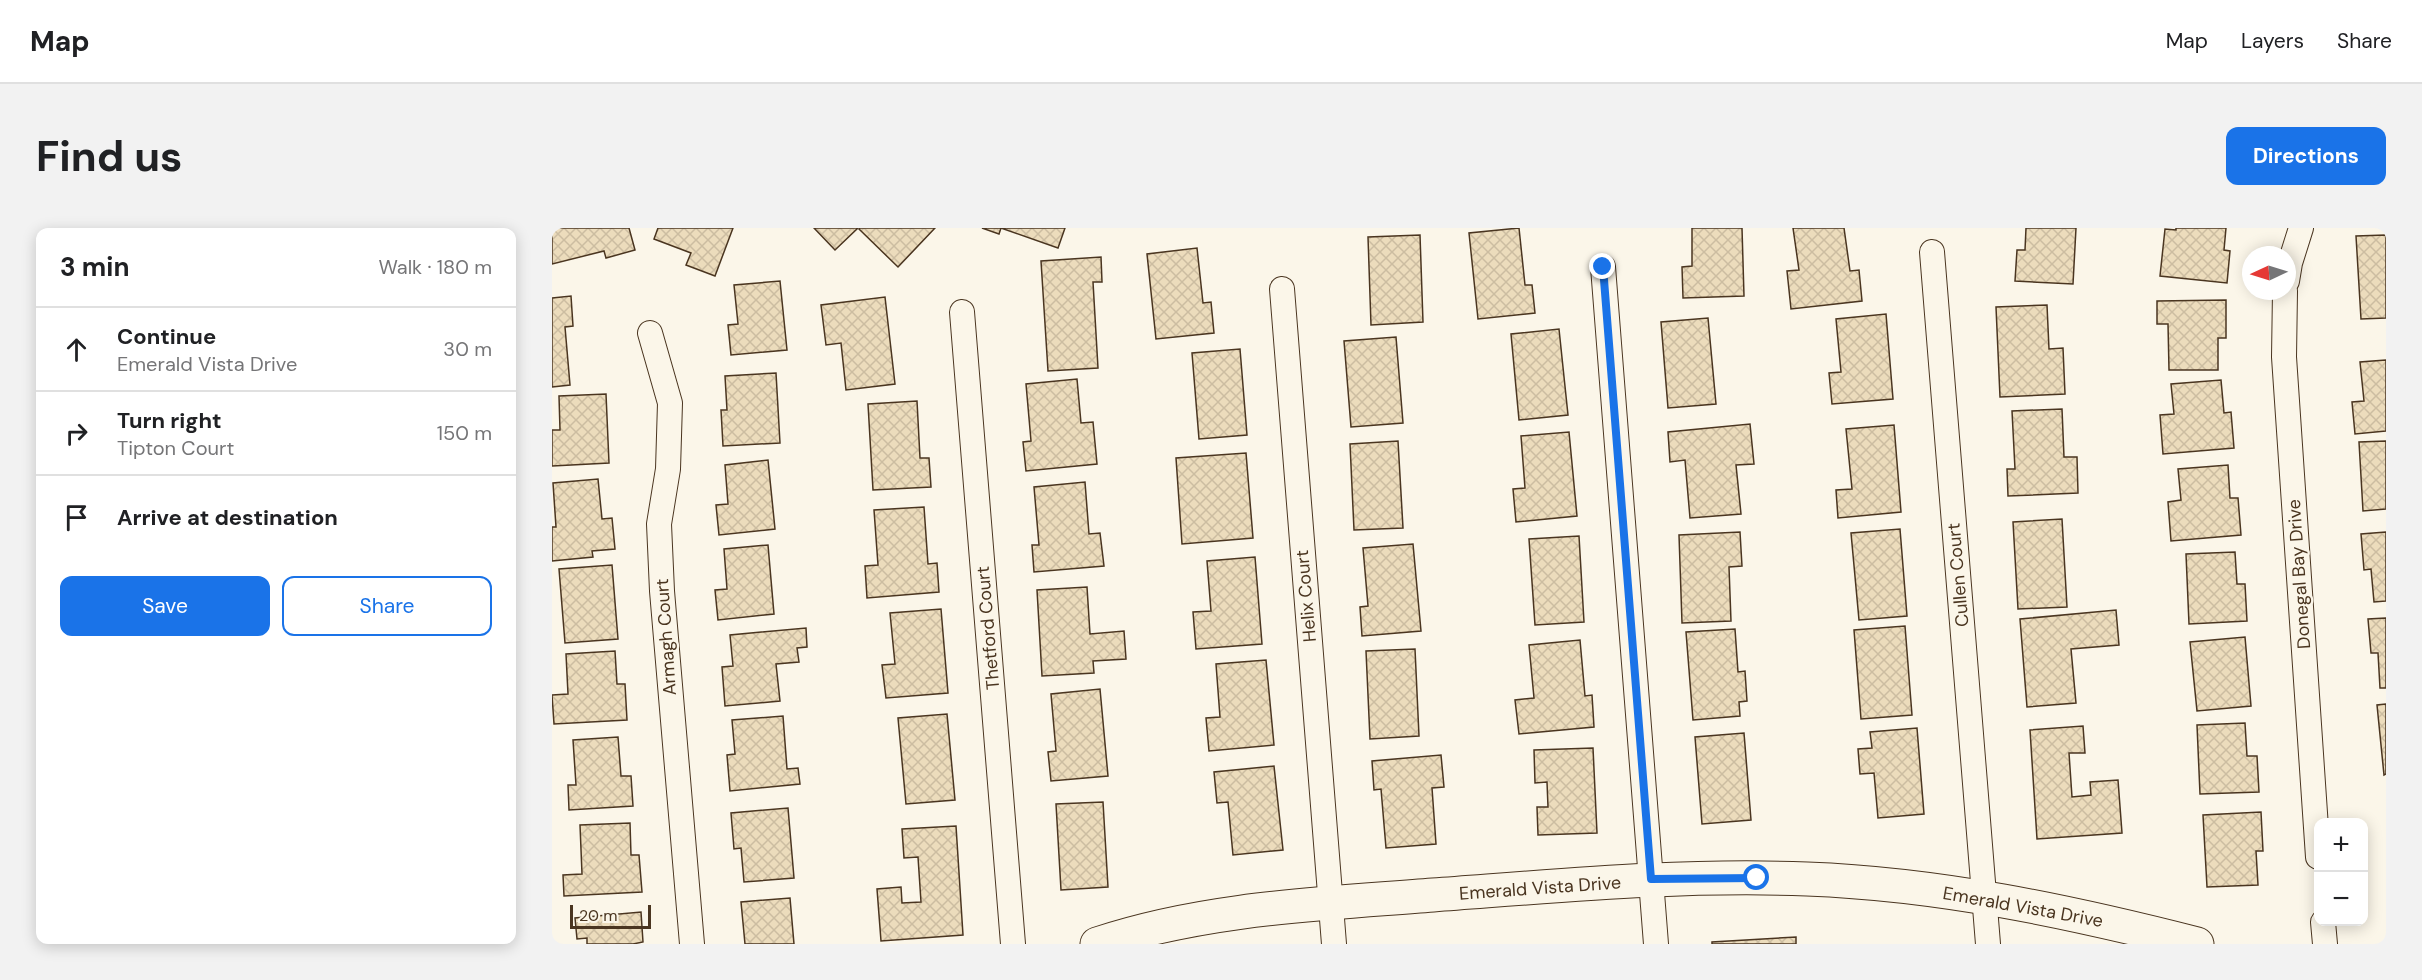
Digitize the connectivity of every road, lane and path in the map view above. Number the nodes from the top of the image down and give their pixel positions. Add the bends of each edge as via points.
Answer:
1 (2301, 228) edge
2 (2295, 246) edge
3 (1932, 252) dead end
4 (1603, 267) dead end
5 (1282, 289) dead end
6 (2285, 300) edge
7 (962, 312) dead end
8 (650, 333) dead end
9 (2316, 818) edge
10 (1651, 879) junction
11 (1984, 897) junction
12 (1331, 903) junction
13 (2323, 926) edge
14 (692, 944) edge
15 (1013, 944) edge
16 (1097, 944) edge
17 (1334, 944) edge
18 (1656, 944) edge
19 (1988, 944) edge
20 (2197, 944) edge
21 (2325, 944) edge

1 - 2 street
3 - 11 street, Cullen Court
4 - 10 street
5 - 12 street, Helix Court
6 - 9 street, Donegal Bay Drive via 2284,357
7 - 15 street, Thetford Court
8 - 14 street, Armagh Court via 670,403 668,468 659,524
10 - 11 street, Emerald Vista Drive via 1808,879 1897,885
10 - 12 street, Emerald Vista Drive
10 - 18 street
11 - 19 street, Cullen Court
11 - 20 street, Emerald Vista Drive via 2068,912
12 - 16 street, Emerald Vista Drive via 1182,921
12 - 17 street, Helix Court
13 - 21 street

